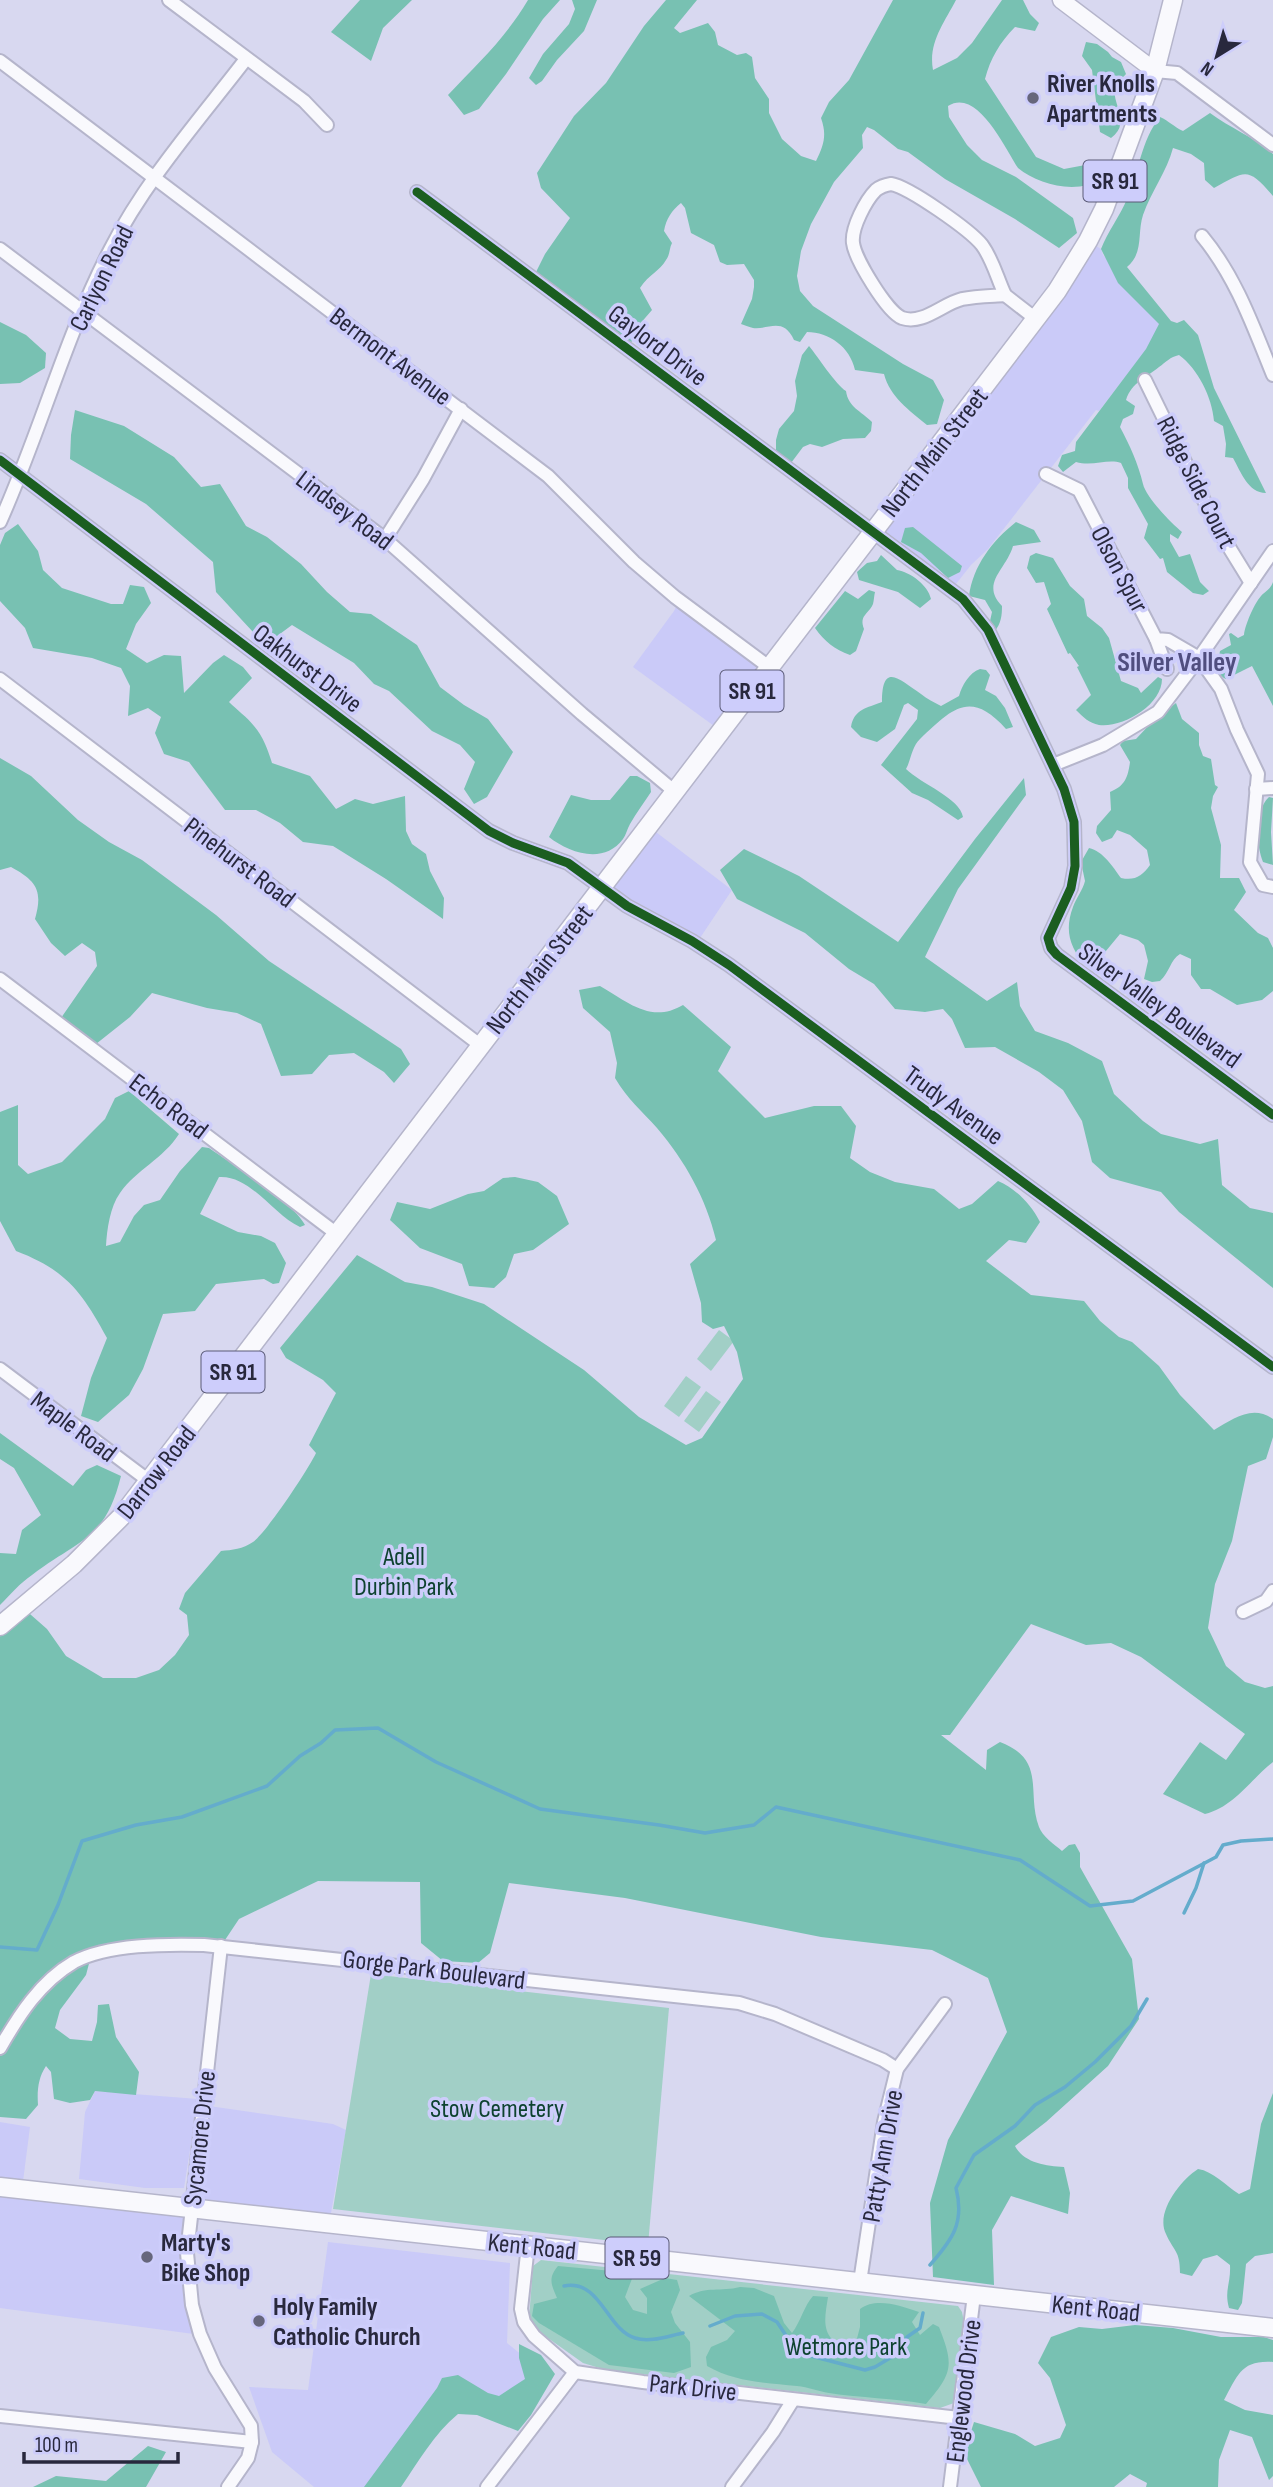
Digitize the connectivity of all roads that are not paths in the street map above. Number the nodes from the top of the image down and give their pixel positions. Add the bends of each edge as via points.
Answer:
1 (169, 0) edge
2 (1061, 0) edge
3 (1173, 0) edge
4 (246, 59) junction
5 (0, 61) edge
6 (1155, 71) junction
7 (327, 125) dead end
8 (1273, 145) edge
9 (155, 177) junction
10 (417, 192) dead end
11 (1202, 236) dead end
12 (0, 249) edge
13 (1005, 295) junction
14 (82, 312) junction
15 (1036, 319) junction
16 (1273, 375) edge
17 (1145, 380) dead end
18 (461, 409) junction
19 (0, 460) edge
20 (1046, 474) dead end
21 (20, 476) junction
22 (0, 522) edge
23 (873, 532) junction
24 (385, 539) junction
25 (1273, 551) edge
26 (1251, 583) junction
27 (1156, 639) junction
28 (1199, 658) junction
29 (769, 667) junction
30 (1167, 669) dead end
31 (0, 679) edge
32 (1053, 765) junction
33 (1273, 788) edge
34 (1256, 789) junction
35 (674, 791) junction
36 (1273, 887) edge
37 (602, 889) junction
38 (0, 979) edge
39 (480, 1045) junction
40 (441, 1096) joint
41 (1273, 1115) edge
42 (337, 1234) junction
43 (1273, 1367) edge
44 (0, 1369) edge
45 (149, 1481) junction
46 (1273, 1591) edge
47 (1243, 1612) dead end
48 (0, 1626) edge
49 (221, 1946) junction
50 (945, 2004) dead end
51 (0, 2048) edge
52 (897, 2068) junction
53 (0, 2187) edge
54 (191, 2209) junction
55 (528, 2245) junction
56 (860, 2282) junction
57 (974, 2295) junction
58 (1273, 2328) edge
59 (575, 2372) junction
60 (793, 2400) junction
61 (4, 2416) edge
62 (959, 2418) junction
63 (0, 2428) edge
64 (252, 2442) junction
65 (228, 2487) edge
66 (487, 2487) edge
67 (732, 2487) edge
68 (950, 2487) edge

1 - 4 street
2 - 6 street
3 - 6 main road, North Main Street / SR 91
4 - 7 street via 304,101
4 - 9 street, Carlyon Road
5 - 9 street, Bermont Avenue
6 - 8 street via 1177,73
6 - 15 main road, North Main Street / SR 91 via 1104,209
9 - 14 street, Carlyon Road via 111,246
9 - 18 street, Bermont Avenue
10 - 23 street, Gaylord Drive
11 - 16 street via 1242,299
12 - 14 street, Lindsey Road
13 - 13 street via 964,299 911,319 892,312 853,241 855,228 877,189 900,185 966,231 982,245
13 - 15 street
14 - 21 street, Carlyon Road
14 - 24 street, Lindsey Road
15 - 23 main road, North Main Street / SR 91
17 - 26 street, Ridge Side Court via 1219,531
18 - 24 street
18 - 29 street, Bermont Avenue via 548,476 675,597
19 - 21 street, Oakhurst Drive
20 - 27 street, Olson Spur via 1079,490
21 - 22 street, Carlyon Road
21 - 37 street, Oakhurst Drive via 489,831 559,858
23 - 29 main road, North Main Street / SR 91
23 - 32 street, Silver Valley Boulevard via 947,585 988,630
24 - 35 street, Lindsey Road
25 - 26 street
26 - 28 street
27 - 28 street, Olson Spur via 1168,640
27 - 30 street
28 - 32 street via 1158,712 1103,745
28 - 34 street via 1221,689 1258,774
29 - 35 main road, North Main Street / SR 91
31 - 39 street, Pinehurst Road
32 - 41 street, Silver Valley Boulevard via 1074,822 1076,844 1071,888 1048,938 1051,948
33 - 34 street
34 - 36 street via 1250,862 1263,885
35 - 37 main road, North Main Street / SR 91
37 - 39 main road, North Main Street / SR 91
37 - 43 street, Trudy Avenue via 729,965
38 - 42 street, Echo Road
39 - 40 main road, North Main Street / SR 91
40 - 42 main road, Darrow Road / SR 91
42 - 45 main road, Darrow Road / SR 91
44 - 45 street, Maple Road
45 - 48 main road, Darrow Road / SR 91 via 94,1546
46 - 47 street via 1266,1601
49 - 51 street, Gorge Park Boulevard via 122,1949 74,1963 30,2001
49 - 52 street, Gorge Park Boulevard via 739,2003 775,2014
49 - 54 street, Sycamore Drive
50 - 52 street, Patty Ann Drive
52 - 56 street, Patty Ann Drive via 884,2122
53 - 54 main road, Kent Road / SR 59
54 - 55 main road, Kent Road / SR 59
54 - 64 street, Sycamore Drive via 187,2253 195,2315 215,2368 248,2419
55 - 56 main road, Kent Road / SR 59
55 - 59 street via 524,2322
56 - 57 main road, Kent Road / SR 59
57 - 58 main road, Kent Road / SR 59
57 - 62 street, Englewood Drive
59 - 60 street, Park Drive
59 - 66 street
60 - 62 street, Park Drive
60 - 67 street
61 - 63 street
61 - 64 street
62 - 68 street, Englewood Drive
64 - 65 street via 244,2465

